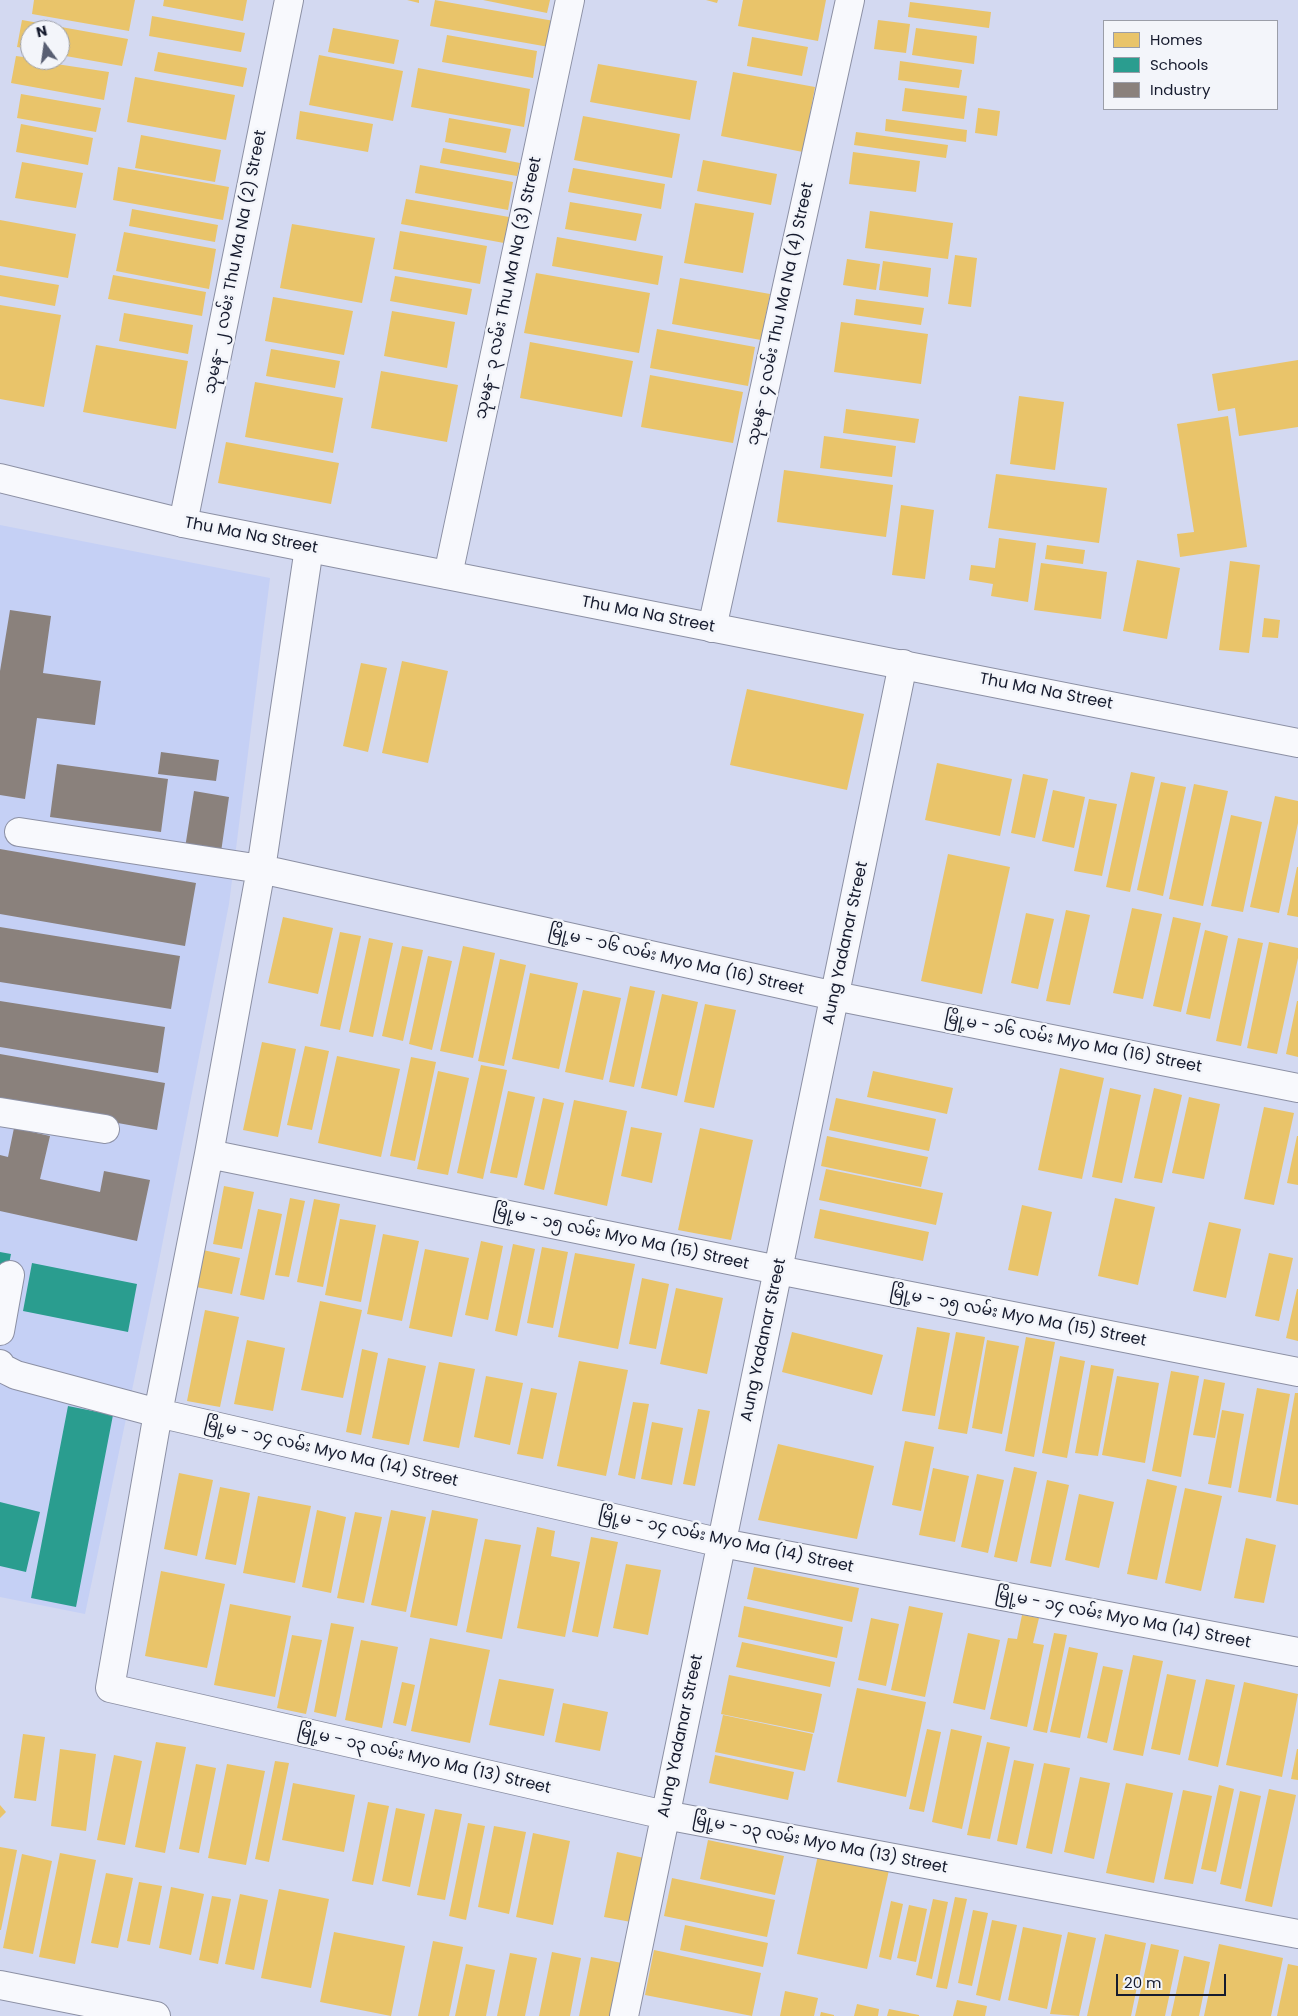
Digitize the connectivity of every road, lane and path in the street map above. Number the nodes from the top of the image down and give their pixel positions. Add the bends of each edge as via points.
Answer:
1 (289, 0) edge
2 (570, 0) edge
3 (850, 0) edge
4 (0, 478) edge
5 (183, 523) junction
6 (309, 548) junction
7 (448, 576) junction
8 (712, 628) junction
9 (903, 664) junction
10 (1298, 743) edge
11 (19, 832) dead end
12 (261, 869) junction
13 (835, 996) junction
14 (1298, 1088) edge
15 (0, 1112) edge
16 (104, 1129) dead end
17 (209, 1154) junction
18 (778, 1270) junction
19 (10, 1275) dead end
20 (0, 1331) edge
21 (0, 1364) edge
22 (1298, 1372) edge
23 (158, 1413) junction
24 (722, 1543) junction
25 (1298, 1652) edge
26 (665, 1815) junction
27 (1298, 1934) edge
28 (0, 1985) edge
29 (156, 2016) edge
30 (624, 2016) edge

1 - 5 street, သုမန- ၂ လမ်း Thu Ma Na (2) Street
2 - 7 street, သုမန- ၃ လမ်း Thu Ma Na (3) Street
3 - 8 street, သုမန- ၄ လမ်း Thu Ma Na (4) Street
4 - 5 street, Thu Ma Na Street
5 - 6 street, Thu Ma Na Street
6 - 7 street, Thu Ma Na Street
6 - 12 street
7 - 8 street, Thu Ma Na Street
8 - 9 street, Thu Ma Na Street
9 - 10 street, Thu Ma Na Street
9 - 13 street, Aung Yadanar Street
11 - 12 street, မြို့မ - ၁၆ လမ်း Myo Ma (16) Street
12 - 13 street, မြို့မ - ၁၆ လမ်း Myo Ma (16) Street
12 - 17 street
13 - 14 street, မြို့မ - ၁၆ လမ်း Myo Ma (16) Street
13 - 18 street, Aung Yadanar Street
15 - 16 street
17 - 18 street, မြို့မ - ၁၅ လမ်း Myo Ma (15) Street
17 - 23 street
18 - 22 street, မြို့မ - ၁၅ လမ်း Myo Ma (15) Street
18 - 24 street, Aung Yadanar Street
19 - 20 street
21 - 23 street, မြို့မ - ၁၄ လမ်း Myo Ma (14) Street via 16,1375
23 - 24 street, မြို့မ - ၁၄ လမ်း Myo Ma (14) Street
23 - 26 street, မြို့မ - ၁၃ လမ်း Myo Ma (13) Street via 110,1688
24 - 25 street, မြို့မ - ၁၄ လမ်း Myo Ma (14) Street
24 - 26 street, Aung Yadanar Street
26 - 27 street, မြို့မ - ၁၃ လမ်း Myo Ma (13) Street
26 - 30 street, Aung Yadanar Street
28 - 29 street

